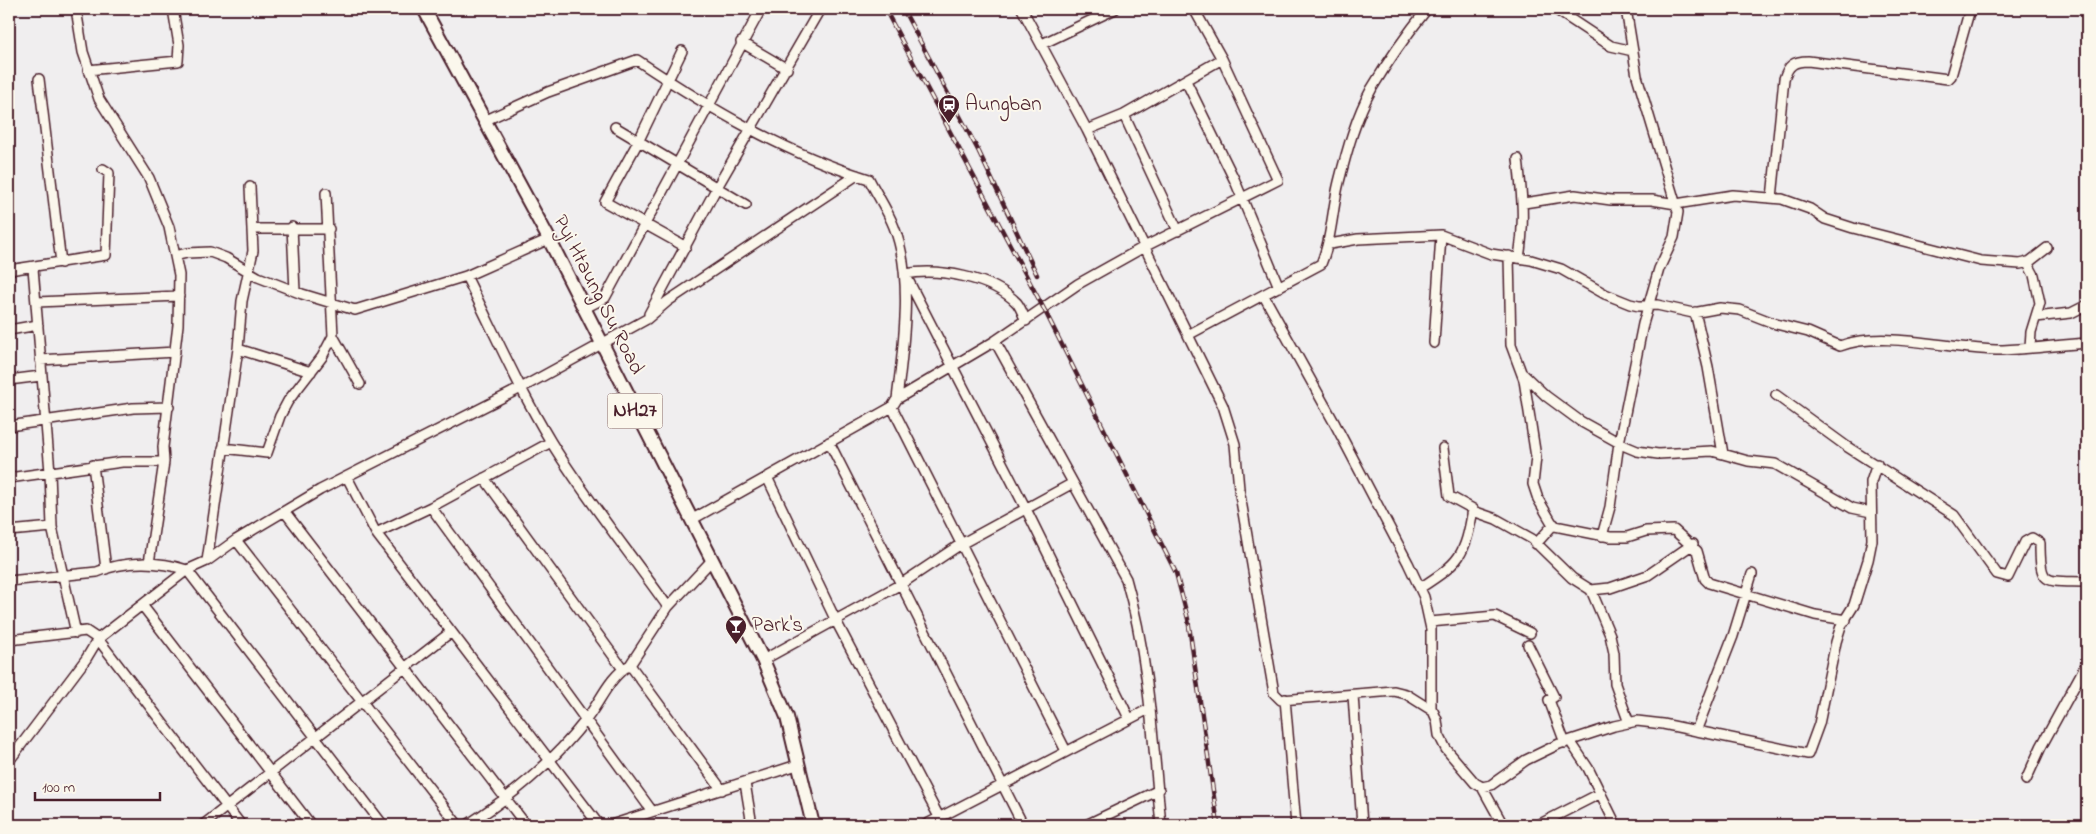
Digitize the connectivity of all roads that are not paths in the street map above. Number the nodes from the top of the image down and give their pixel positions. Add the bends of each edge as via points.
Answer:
1 (76, 9) edge
2 (173, 9) edge
3 (424, 9) edge
4 (761, 9) edge
5 (818, 9) edge
6 (1022, 9) edge
7 (1115, 9) edge
8 (1194, 9) edge
9 (1427, 9) edge
10 (1555, 9) edge
11 (1626, 9) edge
12 (1970, 9) edge
13 (742, 42) junction
14 (1042, 44) junction
15 (1633, 51) junction
16 (682, 52) dead end
17 (1222, 58) junction
18 (787, 69) junction
19 (88, 70) junction
20 (39, 79) dead end
21 (668, 80) junction
22 (1186, 81) junction
23 (710, 105) junction
24 (1124, 115) junction
25 (484, 121) junction
26 (614, 126) dead end
27 (751, 128) junction
28 (1087, 130) junction
29 (638, 142) junction
30 (1518, 159) dead end
31 (677, 164) junction
32 (103, 169) dead end
33 (857, 175) junction
34 (250, 187) dead end
35 (716, 189) junction
36 (326, 193) dead end
37 (1772, 198) junction
38 (1243, 200) junction
39 (1524, 203) junction
40 (1676, 204) junction
41 (746, 205) dead end
42 (644, 226) junction
43 (292, 227) junction
44 (254, 229) junction
45 (329, 229) junction
46 (1178, 231) junction
47 (1440, 236) junction
48 (548, 239) junction
49 (1330, 244) junction
50 (1144, 247) junction
51 (686, 248) junction
52 (2047, 248) dead end
53 (175, 256) junction
54 (1514, 257) junction
55 (2027, 262) junction
56 (61, 263) junction
57 (33, 268) junction
58 (9, 270) edge
59 (250, 272) junction
60 (905, 274) junction
61 (466, 276) junction
62 (1279, 288) junction
63 (295, 291) junction
64 (178, 296) junction
65 (1264, 296) junction
66 (37, 302) junction
67 (333, 302) junction
68 (1648, 305) junction
69 (2087, 305) edge
70 (583, 309) junction
71 (1695, 312) junction
72 (2036, 317) junction
73 (647, 318) junction
74 (1026, 320) junction
75 (38, 325) junction
76 (9, 330) edge
77 (1188, 335) junction
78 (333, 336) junction
79 (995, 341) junction
80 (600, 343) junction
81 (1434, 343) dead end
82 (2087, 343) edge
83 (238, 348) junction
84 (2030, 348) junction
85 (175, 352) junction
86 (40, 360) junction
87 (953, 368) junction
88 (311, 372) junction
89 (1522, 372) junction
90 (41, 376) junction
91 (9, 380) edge
92 (360, 384) dead end
93 (521, 388) junction
94 (1776, 395) dead end
95 (894, 403) junction
96 (169, 407) junction
97 (46, 419) junction
98 (9, 426) edge
99 (551, 442) junction
100 (829, 442) junction
101 (1619, 442) junction
102 (223, 448) junction
103 (1443, 448) dead end
104 (1723, 454) junction
105 (164, 462) junction
106 (1877, 464) junction
107 (93, 465) junction
108 (50, 472) junction
109 (347, 477) junction
110 (767, 477) junction
111 (9, 478) edge
112 (484, 478) junction
113 (1073, 483) junction
114 (431, 507) junction
115 (1026, 509) junction
116 (1473, 511) junction
117 (284, 512) junction
118 (1871, 512) junction
119 (691, 520) junction
120 (1554, 524) junction
121 (52, 527) junction
122 (9, 531) edge
123 (376, 533) junction
124 (1602, 536) junction
125 (236, 540) junction
126 (961, 544) junction
127 (1536, 544) junction
128 (1693, 544) junction
129 (712, 560) junction
130 (207, 562) junction
131 (149, 563) junction
132 (106, 569) junction
133 (187, 570) junction
134 (1752, 574) dead end
135 (62, 576) junction
136 (9, 581) edge
137 (2084, 582) dead end
138 (901, 584) junction
139 (1420, 588) junction
140 (1591, 590) junction
141 (1745, 595) junction
142 (142, 605) junction
143 (668, 607) junction
144 (836, 620) junction
145 (1846, 620) junction
146 (1430, 622) junction
147 (452, 632) junction
148 (76, 633) junction
149 (1530, 633) dead end
150 (98, 639) junction
151 (9, 640) edge
152 (1528, 645) dead end
153 (763, 660) junction
154 (2087, 663) edge
155 (405, 667) junction
156 (626, 667) junction
157 (1353, 695) junction
158 (1285, 699) junction
159 (362, 703) junction
160 (1149, 709) junction
161 (1431, 710) junction
162 (1129, 718) junction
163 (586, 721) junction
164 (1628, 723) junction
165 (1696, 731) junction
166 (315, 736) junction
167 (1567, 742) junction
168 (1066, 751) junction
169 (9, 761) edge
170 (549, 761) junction
171 (797, 765) junction
172 (271, 773) junction
173 (2026, 780) dead end
174 (745, 783) junction
175 (1002, 784) junction
176 (1482, 787) junction
177 (722, 790) junction
178 (1159, 790) junction
179 (1601, 793) junction
180 (504, 798) junction
181 (227, 806) junction
182 (652, 811) junction
183 (940, 817) junction
184 (203, 825) edge
185 (242, 825) edge
186 (311, 825) edge
187 (383, 825) edge
188 (458, 825) edge
189 (467, 825) edge
190 (526, 825) edge
191 (599, 825) edge
192 (611, 825) edge
193 (752, 825) edge
194 (813, 825) edge
195 (925, 825) edge
196 (1023, 825) edge
197 (1086, 825) edge
198 (1161, 825) edge
199 (1296, 825) edge
200 (1362, 825) edge
201 (1503, 825) edge
202 (1538, 825) edge
203 (1616, 825) edge

1 - 19 street
2 - 19 street via 179,45 178,61
3 - 25 highway, Pyi Htaung Su Road / NH27
4 - 13 street
5 - 18 street
6 - 14 street
7 - 14 street
8 - 17 street
9 - 49 street via 1372,88 1336,194
10 - 15 street via 1611,46
11 - 15 street
12 - 37 street via 1948,79 1808,61 1791,64 1782,94
13 - 18 street
13 - 23 street
14 - 28 street
15 - 40 street via 1644,102
16 - 21 street
17 - 22 street
17 - 38 street via 1278,180
18 - 27 street
19 - 53 street via 99,99 150,178 169,228
20 - 56 street
21 - 23 street
21 - 25 street via 637,60 548,92
21 - 29 street
22 - 24 street
22 - 38 street
23 - 27 street
23 - 31 street
24 - 28 street
24 - 46 street
25 - 48 highway, Pyi Htaung Su Road / NH27
26 - 29 street
27 - 33 street via 782,146
27 - 35 street
28 - 50 street
29 - 31 street
29 - 42 street via 605,202
30 - 39 street
31 - 35 street
31 - 42 street
32 - 56 street via 109,173 106,256
33 - 60 street via 869,179 895,228
33 - 73 street
34 - 44 street
35 - 41 street
35 - 51 street
36 - 45 street
37 - 40 street via 1732,195
37 - 55 street via 1810,209 1825,219 1852,228 1982,261
38 - 46 street
38 - 62 street
39 - 40 street via 1574,195
39 - 54 street via 1524,229
40 - 68 street via 1678,222 1674,237 1659,269
42 - 51 street
42 - 70 street via 605,298
43 - 44 street
43 - 45 street
43 - 63 street
44 - 59 street
45 - 67 street
46 - 50 street
47 - 49 street via 1358,239
47 - 54 street via 1491,254
47 - 81 street
48 - 61 street
48 - 70 highway, Pyi Htaung Su Road / NH27
49 - 62 street via 1321,264
50 - 74 street via 1078,284
50 - 77 street
51 - 73 street
52 - 55 street
53 - 59 street via 210,252
53 - 64 street via 179,275
54 - 68 street via 1561,269 1605,294 1639,306
54 - 89 street via 1511,345
55 - 72 street via 2038,290 2040,303
56 - 57 street
57 - 58 street
57 - 66 street
59 - 63 street
59 - 83 street via 242,301
60 - 74 street via 938,272 978,282 999,290 1017,304
60 - 87 street
60 - 95 street via 903,350
61 - 67 street via 355,310
61 - 93 street
62 - 65 street
63 - 67 street
64 - 66 street
64 - 85 street
65 - 77 street
65 - 139 street via 1336,424
66 - 75 street
67 - 78 street
68 - 71 street
68 - 101 street
69 - 72 street via 2071,313
70 - 80 highway, Pyi Htaung Su Road / NH27
71 - 84 street via 1720,308 1740,310 1840,346 1854,340 1880,340 1988,349
71 - 104 street
72 - 84 street
73 - 80 street
74 - 79 street
75 - 76 street
75 - 86 street
77 - 158 street via 1222,406 1235,444 1239,489 1274,693 1281,700
78 - 88 street
78 - 92 street
79 - 87 street
79 - 113 street
80 - 93 street
80 - 119 highway, Pyi Htaung Su Road / NH27
82 - 84 street
83 - 88 street
83 - 102 street
85 - 86 street
85 - 96 street
86 - 90 street
87 - 95 street
87 - 115 street
88 - 102 street via 288,400 267,453
89 - 101 street via 1546,396 1580,421
89 - 120 street via 1536,457 1533,484 1538,499
90 - 91 street
90 - 97 street
93 - 99 street
93 - 109 street
94 - 106 street via 1846,446
95 - 100 street
95 - 126 street
96 - 97 street via 133,408
96 - 105 street
97 - 98 street
97 - 108 street
99 - 112 street
99 - 143 street
100 - 110 street
100 - 138 street
101 - 104 street via 1638,451 1658,454 1712,451
101 - 124 street via 1613,492
102 - 130 street
103 - 116 street via 1449,496
104 - 118 street via 1775,464 1852,508
105 - 107 street
105 - 131 street
106 - 118 street via 1871,482
106 - 137 street via 1954,515 1997,574 2008,577 2025,542 2032,538 2040,543 2040,570 2046,579
107 - 108 street
107 - 132 street
108 - 111 street
108 - 121 street
109 - 117 street
109 - 123 street
110 - 119 street
110 - 144 street
112 - 114 street
112 - 156 street
113 - 115 street
113 - 160 street via 1126,579 1135,611
114 - 123 street
114 - 163 street
115 - 126 street
115 - 162 street
116 - 127 street via 1496,519
116 - 139 street via 1461,556 1441,575
117 - 125 street
117 - 155 street
118 - 145 street via 1872,540 1868,560
119 - 129 highway, Pyi Htaung Su Road / NH27
120 - 124 street
120 - 127 street
121 - 122 street
121 - 135 street
123 - 147 street
124 - 128 street via 1627,537 1674,530
125 - 130 street
125 - 159 street
126 - 138 street
126 - 168 street
127 - 140 street via 1572,578
128 - 140 street via 1648,575 1610,588
128 - 141 street via 1704,579
129 - 143 street
129 - 153 highway, Pyi Htaung Su Road / NH27
130 - 133 street
131 - 132 street
131 - 133 street
132 - 135 street
133 - 142 street
133 - 166 street
134 - 141 street
135 - 136 street
135 - 148 street
138 - 144 street
138 - 175 street
139 - 146 street
140 - 164 street via 1610,635 1615,684
141 - 145 street via 1815,615
141 - 165 street via 1733,636
142 - 150 street
142 - 172 street
143 - 156 street
144 - 153 street
144 - 183 street
145 - 165 street via 1836,642 1819,724 1808,754
146 - 149 street via 1488,615 1501,617
146 - 161 street
147 - 155 street
147 - 170 street
148 - 150 street via 86,631
148 - 151 street
150 - 169 street via 86,660
150 - 181 street
152 - 167 street via 1554,697 1549,700
153 - 171 highway, Pyi Htaung Su Road / NH27 via 788,718
154 - 173 street
155 - 159 street
155 - 180 street
156 - 163 street
156 - 177 street
157 - 158 street
157 - 161 street via 1394,691 1406,694
157 - 200 street
158 - 199 street
159 - 166 street
159 - 188 street
160 - 162 street
160 - 178 street
161 - 176 street via 1446,750
162 - 168 street
163 - 170 street
163 - 182 street
164 - 165 street via 1663,724
164 - 167 street
166 - 172 street
166 - 187 street
167 - 176 street via 1526,760 1491,785
167 - 179 street
168 - 175 street
170 - 180 street
170 - 191 street
171 - 174 street
171 - 194 highway, Pyi Htaung Su Road / NH27
172 - 181 street
172 - 186 street
174 - 177 street
174 - 193 street
175 - 183 street
175 - 196 street
176 - 201 street
177 - 182 street
178 - 197 street
178 - 198 street
179 - 202 street
179 - 203 street
180 - 189 street
180 - 190 street
181 - 184 street
181 - 185 street
182 - 192 street
183 - 195 street

